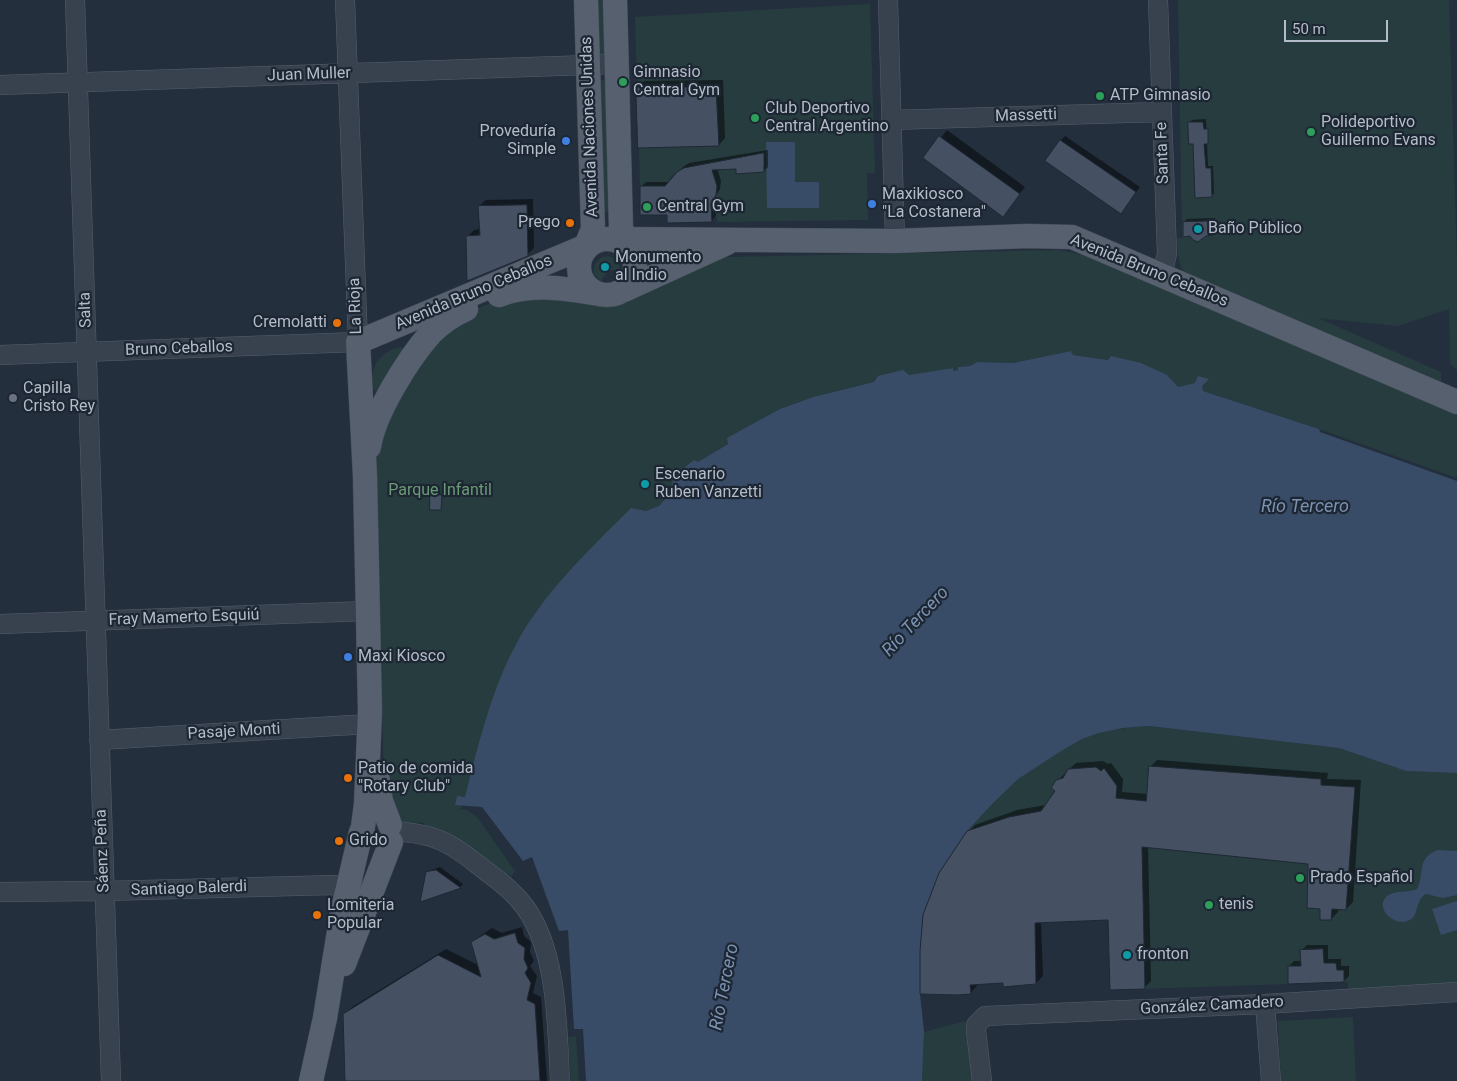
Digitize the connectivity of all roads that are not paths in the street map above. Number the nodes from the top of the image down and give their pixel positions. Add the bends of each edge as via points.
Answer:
1 (75, 0) edge
2 (345, 0) edge
3 (586, 0) edge
4 (615, 0) edge
5 (888, 0) edge
6 (1158, 0) edge
7 (617, 64) junction
8 (588, 65) junction
9 (348, 73) junction
10 (78, 83) junction
11 (0, 85) edge
12 (1162, 112) junction
13 (891, 120) junction
14 (731, 241) junction
15 (895, 241) junction
16 (604, 245) junction
17 (1162, 275) junction
18 (624, 290) junction
19 (600, 294) junction
20 (358, 342) junction
21 (88, 352) junction
22 (0, 355) edge
23 (1457, 402) edge
24 (365, 476) junction
25 (368, 611) junction
26 (95, 621) junction
27 (0, 624) edge
28 (369, 724) junction
29 (99, 740) junction
30 (362, 830) junction
31 (391, 832) junction
32 (348, 887) junction
33 (104, 891) junction
34 (0, 892) edge
35 (1457, 992) edge
36 (1265, 1004) junction
37 (325, 1018) junction
38 (111, 1081) edge
39 (311, 1081) edge
40 (560, 1081) edge
41 (982, 1081) edge
42 (1271, 1081) edge

1 - 10 street, Salta
2 - 9 street, La Rioja
3 - 8 main road, Avenida Naciones Unidas
4 - 7 main road, Avenida Naciones Unidas
5 - 13 street
6 - 12 street, Santa Fe
7 - 8 street, Juan Muller
7 - 16 main road, Avenida Naciones Unidas via 621,228
8 - 9 street, Juan Muller
8 - 16 main road, Avenida Naciones Unidas via 593,229
9 - 10 street, Juan Muller
9 - 20 street, La Rioja
10 - 11 street, Juan Muller
10 - 21 street, Salta
12 - 13 street, Massetti
12 - 17 street, Santa Fe via 1167,254
13 - 15 street
14 - 15 main road, Avenida Bruno Ceballos
14 - 16 main road, Avenida Bruno Ceballos
14 - 18 main road, Avenida Bruno Ceballos
15 - 17 main road, Avenida Bruno Ceballos via 1072,237
16 - 18 main road via 635,260 632,280
16 - 19 main road via 580,260 580,274 587,287
16 - 20 main road, Avenida Bruno Ceballos
17 - 23 main road, Avenida Bruno Ceballos
18 - 19 main road
19 - 24 main road, Avenida Bruno Ceballos via 540,287 508,291 473,305 440,324 418,348 374,424
20 - 21 street, Bruno Ceballos
20 - 24 main road, La Rioja
21 - 22 street, Bruno Ceballos
21 - 26 street, Salta
24 - 25 main road, La Rioja
25 - 26 street, Fray Mamerto Esquiú
25 - 28 main road, La Rioja
26 - 27 street, Fray Mamerto Esquiú
26 - 29 street, Sáenz Peña
28 - 29 street, Pasaje Monti
28 - 30 main road
28 - 31 main road via 379,791
29 - 33 street, Sáenz Peña
30 - 31 main road via 364,842 372,848 382,848
30 - 32 main road
31 - 37 main road
31 - 40 street via 445,842 508,888 525,907 541,938 549,970
32 - 33 street, Santiago Balerdi
32 - 37 main road
33 - 34 street, Santiago Balerdi
33 - 38 street, Sáenz Peña
35 - 36 street, González Camadero
36 - 41 street, González Camadero via 985,1016 976,1025
36 - 42 street
37 - 39 main road

